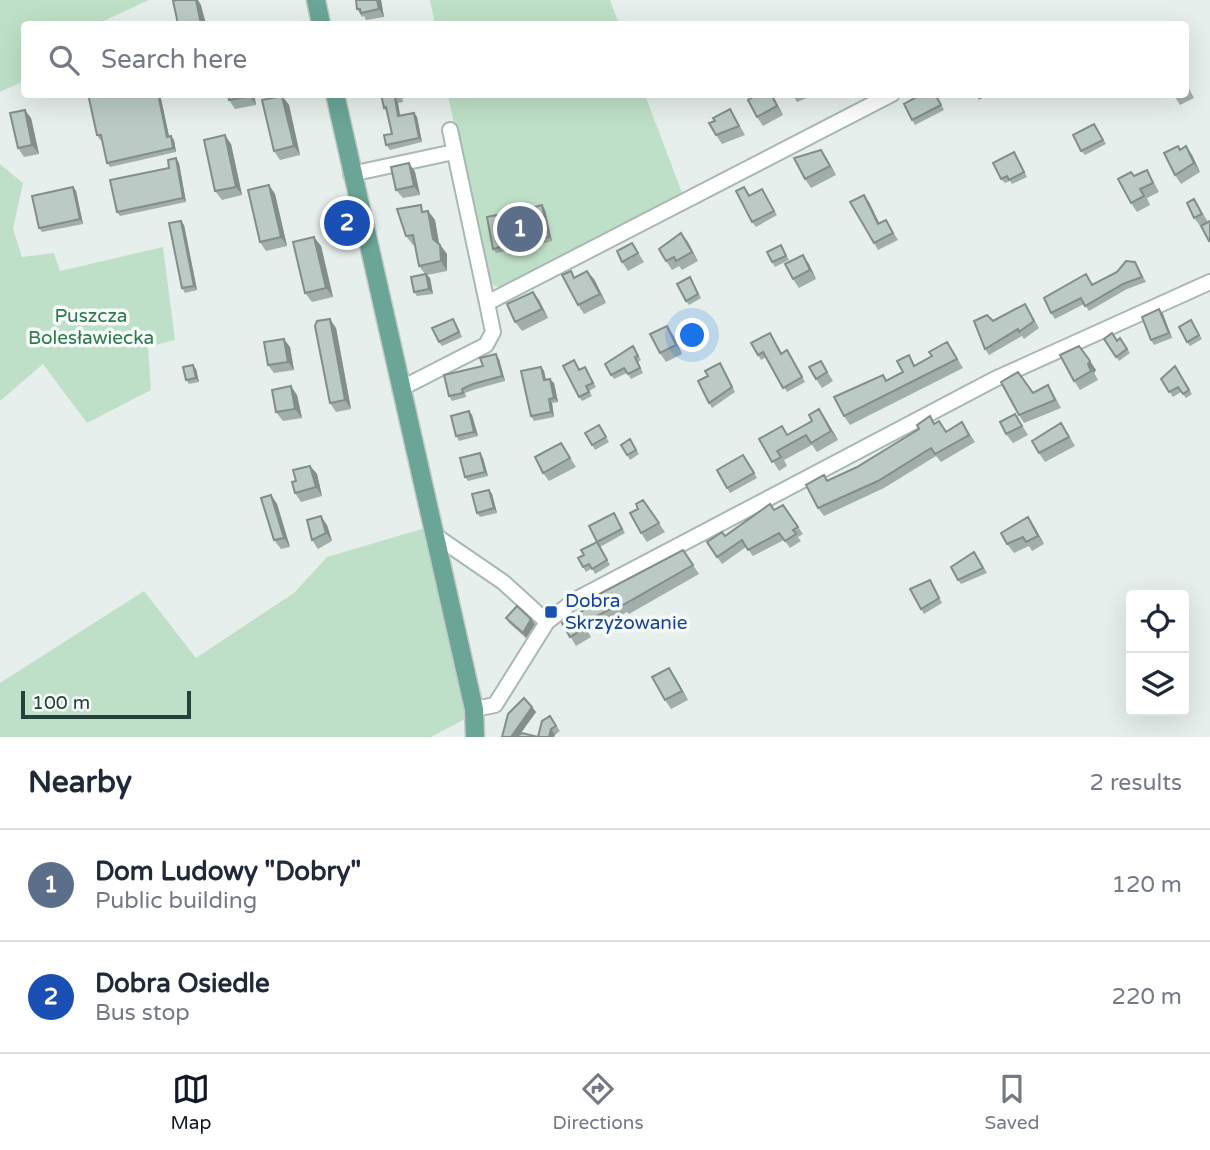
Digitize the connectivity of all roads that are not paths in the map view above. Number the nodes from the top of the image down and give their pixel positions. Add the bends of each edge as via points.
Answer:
1 (316, 0) edge
2 (320, 21) edge
3 (336, 98) edge
4 (884, 98) edge
5 (450, 130) dead end
6 (454, 152) junction
7 (352, 174) junction
8 (1210, 282) edge
9 (487, 303) junction
10 (400, 389) junction
11 (433, 534) junction
12 (547, 622) junction
13 (474, 709) junction
14 (475, 737) edge

1 - 2 main road
3 - 7 main road
4 - 9 street
5 - 6 street
6 - 7 street
6 - 9 street
7 - 10 main road
8 - 12 street via 985,384 575,600
9 - 10 street via 492,332 486,345
10 - 11 main road
11 - 12 street via 503,582
11 - 13 main road
12 - 13 street via 495,705
13 - 14 main road

